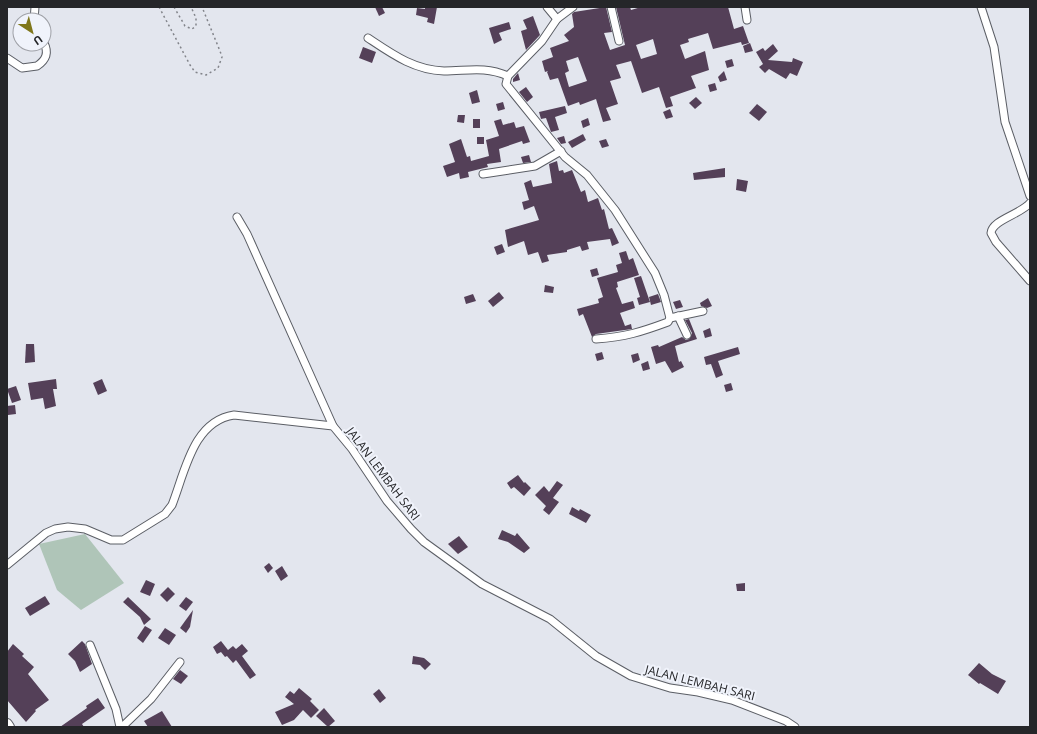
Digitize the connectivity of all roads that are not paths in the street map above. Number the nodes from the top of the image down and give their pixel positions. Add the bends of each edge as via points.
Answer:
1 (547, 7) edge
2 (574, 7) edge
3 (611, 7) edge
4 (745, 7) edge
5 (982, 7) edge
6 (557, 19) junction
7 (747, 20) dead end
8 (368, 38) dead end
9 (619, 41) dead end
10 (46, 52) edge
11 (7, 58) edge
12 (508, 76) junction
13 (561, 151) junction
14 (483, 174) dead end
15 (1030, 196) edge
16 (1030, 203) edge
17 (237, 217) dead end
18 (1030, 281) edge
19 (703, 311) dead end
20 (678, 316) junction
21 (670, 318) junction
22 (687, 335) dead end
23 (596, 339) dead end
24 (333, 426) junction
25 (7, 566) edge
26 (90, 645) dead end
27 (180, 662) dead end
28 (121, 727) edge
29 (795, 727) edge

1 - 6 street
2 - 6 street
3 - 9 street
4 - 7 street
5 - 15 street via 994,47 1005,122
6 - 12 street via 542,41
8 - 12 street via 414,66 444,71 467,68 495,71
10 - 11 street via 37,66 22,68
12 - 13 street via 508,86
13 - 14 street via 535,166
13 - 21 street via 587,174 615,210 660,284
16 - 18 street via 1021,212 1000,222 991,233
17 - 24 street via 248,234
19 - 20 street
20 - 21 street
20 - 22 street
21 - 23 street via 668,322 634,334 619,338
24 - 25 street, JALAN LEMBAH SARI via 234,415 222,418 210,424 198,439 172,505 165,514 123,540 111,540 85,529 55,529 42,536
24 - 29 street, JALAN LEMBAH SARI via 352,448 387,502 411,529 424,542 482,584 550,619 596,656 631,676 670,688 732,700 786,720
26 - 28 street
27 - 28 street via 150,699

